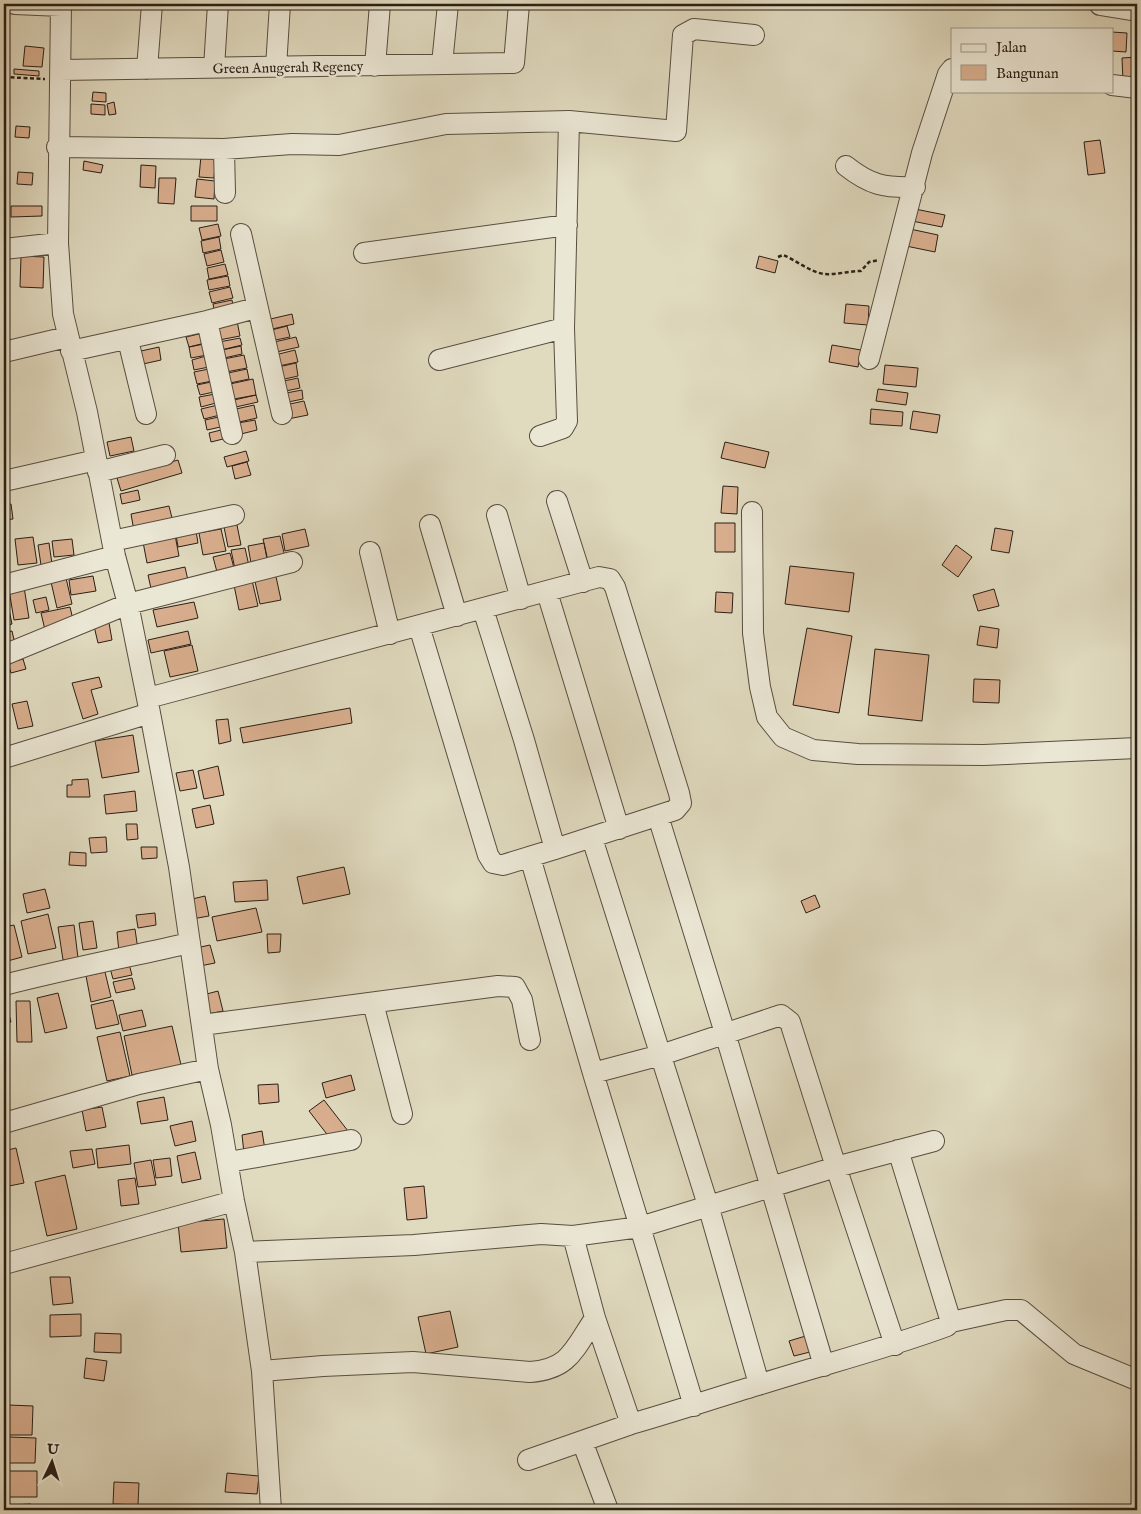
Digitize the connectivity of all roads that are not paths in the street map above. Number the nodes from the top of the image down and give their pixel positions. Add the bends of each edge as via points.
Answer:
1 (14, 4) edge
2 (152, 4) edge
3 (218, 4) edge
4 (280, 4) edge
5 (380, 4) edge
6 (448, 4) edge
7 (519, 4) edge
8 (61, 5) edge
9 (1100, 5) dead end
10 (1137, 11) edge
11 (754, 35) dead end
12 (442, 64) junction
13 (375, 66) junction
14 (276, 67) junction
15 (214, 68) junction
16 (147, 69) junction
17 (951, 70) edge
18 (61, 75) junction
19 (1114, 85) edge
20 (1137, 88) edge
21 (569, 121) junction
22 (58, 147) junction
23 (224, 149) junction
24 (846, 166) dead end
25 (915, 187) junction
26 (225, 194) dead end
27 (567, 225) junction
28 (241, 234) dead end
29 (58, 243) junction
30 (4, 249) edge
31 (364, 253) dead end
32 (256, 308) junction
33 (207, 321) junction
34 (564, 328) junction
35 (128, 340) junction
36 (69, 344) junction
37 (4, 352) edge
38 (869, 359) dead end
39 (439, 360) dead end
40 (146, 414) dead end
41 (282, 414) dead end
42 (232, 434) dead end
43 (540, 436) dead end
44 (165, 455) dead end
45 (97, 466) junction
46 (4, 480) edge
47 (557, 501) dead end
48 (752, 512) dead end
49 (234, 515) dead end
50 (497, 515) dead end
51 (430, 525) dead end
52 (113, 548) junction
53 (370, 552) dead end
54 (292, 562) dead end
55 (583, 582) junction
56 (4, 585) edge
57 (547, 592) junction
58 (521, 599) junction
59 (128, 604) junction
60 (483, 609) junction
61 (457, 616) junction
62 (419, 626) junction
63 (390, 634) junction
64 (4, 655) edge
65 (149, 705) junction
66 (1137, 748) edge
67 (4, 758) edge
68 (658, 816) junction
69 (620, 829) junction
70 (592, 838) junction
71 (555, 849) junction
72 (530, 857) junction
73 (190, 943) junction
74 (4, 985) edge
75 (373, 1003) junction
76 (202, 1025) junction
77 (726, 1033) junction
78 (530, 1040) dead end
79 (661, 1055) junction
80 (208, 1069) junction
81 (593, 1073) junction
82 (402, 1114) dead end
83 (4, 1123) edge
84 (351, 1140) dead end
85 (934, 1141) dead end
86 (898, 1150) junction
87 (229, 1162) junction
88 (836, 1166) junction
89 (771, 1186) junction
90 (234, 1201) junction
91 (708, 1205) junction
92 (640, 1227) junction
93 (573, 1236) junction
94 (245, 1252) junction
95 (4, 1264) edge
96 (595, 1318) junction
97 (951, 1322) junction
98 (895, 1345) junction
99 (824, 1366) junction
100 (262, 1371) junction
101 (1137, 1380) edge
102 (759, 1384) junction
103 (694, 1406) junction
104 (631, 1424) junction
105 (582, 1441) junction
106 (528, 1460) dead end
107 (270, 1510) edge
108 (608, 1510) edge

1 - 8 street
2 - 16 street
3 - 15 street
4 - 14 street
5 - 13 street
6 - 12 street
7 - 12 street, Green Anugerah Regency via 514,63
8 - 18 street
9 - 10 street
11 - 21 street via 694,29 683,35 676,132
12 - 13 street, Green Anugerah Regency
13 - 14 street, Green Anugerah Regency
14 - 15 street, Green Anugerah Regency
15 - 16 street, Green Anugerah Regency
16 - 18 street, Green Anugerah Regency
17 - 25 street via 922,153
18 - 22 street
19 - 20 street
21 - 23 street via 446,124 339,145 292,144
21 - 27 street
22 - 23 street
22 - 29 street
23 - 26 street
24 - 25 street via 864,180 889,188
25 - 38 street
27 - 31 street
27 - 34 street
28 - 32 street
29 - 30 street
29 - 36 street via 63,314
32 - 33 street
32 - 41 street
33 - 35 street
33 - 42 street
34 - 39 street
34 - 43 street via 567,421 563,428
35 - 36 street
35 - 40 street
36 - 37 street
36 - 45 street
44 - 45 street
45 - 46 street
45 - 52 street
47 - 55 street
48 - 66 street via 753,632 760,687 767,717 783,737 813,750 858,754 984,755
49 - 52 street
50 - 58 street
51 - 61 street
52 - 56 street
52 - 59 street
53 - 63 street
54 - 59 street
55 - 57 street
55 - 68 street via 598,577 610,578 615,588 681,803 675,810
57 - 58 street
57 - 69 street
58 - 60 street
59 - 64 street
59 - 65 street
60 - 61 street
60 - 71 street
61 - 62 street
62 - 63 street
62 - 72 street via 488,855 493,863 504,865
63 - 65 street
65 - 67 street
65 - 73 street
68 - 69 street
68 - 77 street
69 - 70 street
70 - 71 street
70 - 79 street
71 - 72 street
72 - 81 street
73 - 74 street
73 - 76 street
75 - 76 street
75 - 78 street via 498,986 515,987 522,1000
75 - 82 street
76 - 80 street
77 - 79 street
77 - 88 street via 781,1015 790,1022
77 - 89 street
79 - 81 street
79 - 91 street
80 - 83 street via 139,1084
80 - 87 street
81 - 92 street
84 - 87 street
85 - 86 street
86 - 88 street
86 - 97 street
87 - 90 street
88 - 89 street
88 - 98 street
89 - 91 street
89 - 99 street
90 - 94 street
90 - 95 street
91 - 92 street
91 - 102 street
92 - 93 street
92 - 103 street
93 - 94 street via 541,1234 414,1245
93 - 96 street
94 - 100 street
96 - 100 street via 563,1364 549,1371 414,1362
96 - 104 street
97 - 98 street
97 - 101 street via 1006,1310 1021,1310 1074,1354
98 - 99 street
99 - 102 street
100 - 107 street
102 - 103 street
103 - 104 street
104 - 105 street
105 - 106 street
105 - 108 street

